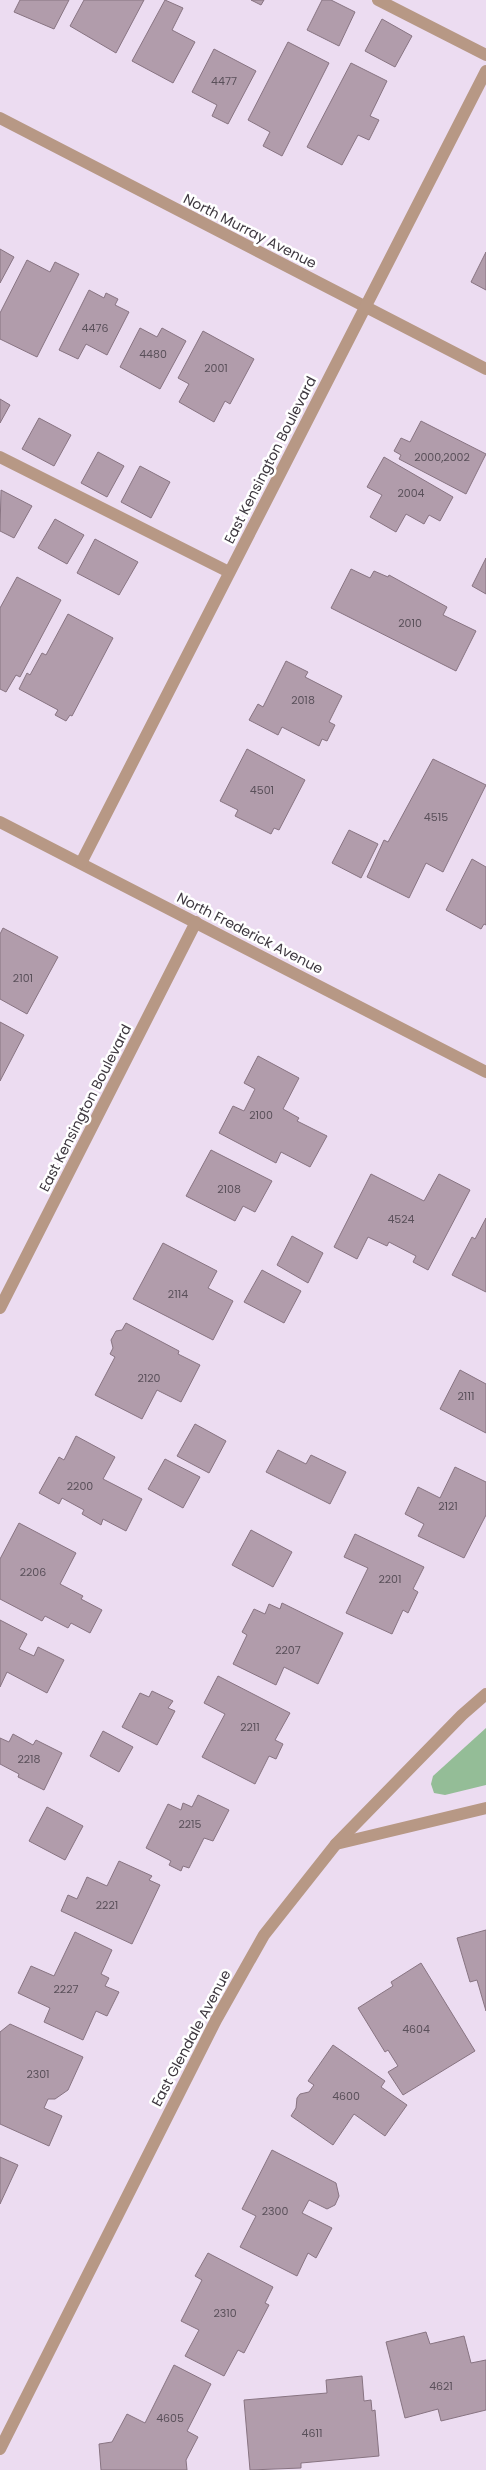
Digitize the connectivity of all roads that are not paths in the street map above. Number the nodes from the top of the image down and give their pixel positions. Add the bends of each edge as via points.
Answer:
1 (378, 0) edge
2 (486, 55) edge
3 (486, 71) edge
4 (0, 118) edge
5 (366, 308) junction
6 (486, 369) edge
7 (0, 457) edge
8 (229, 572) junction
9 (0, 822) edge
10 (81, 864) junction
11 (196, 922) junction
12 (486, 1072) edge
13 (0, 1308) edge
14 (486, 1694) edge
15 (486, 1808) edge
16 (336, 1844) junction
17 (0, 2448) edge

1 - 2 street
3 - 5 street, East Kensington Boulevard
4 - 5 street, North Murray Avenue
5 - 6 street, North Murray Avenue
5 - 8 street, East Kensington Boulevard
7 - 8 street
8 - 10 street, East Kensington Boulevard
9 - 10 street, North Frederick Avenue
10 - 11 street, North Frederick Avenue
11 - 12 street, North Frederick Avenue
11 - 13 street, East Kensington Boulevard
14 - 16 street, East Glendale Avenue
15 - 16 street
16 - 17 street, East Glendale Avenue via 264,1935 216,2020

